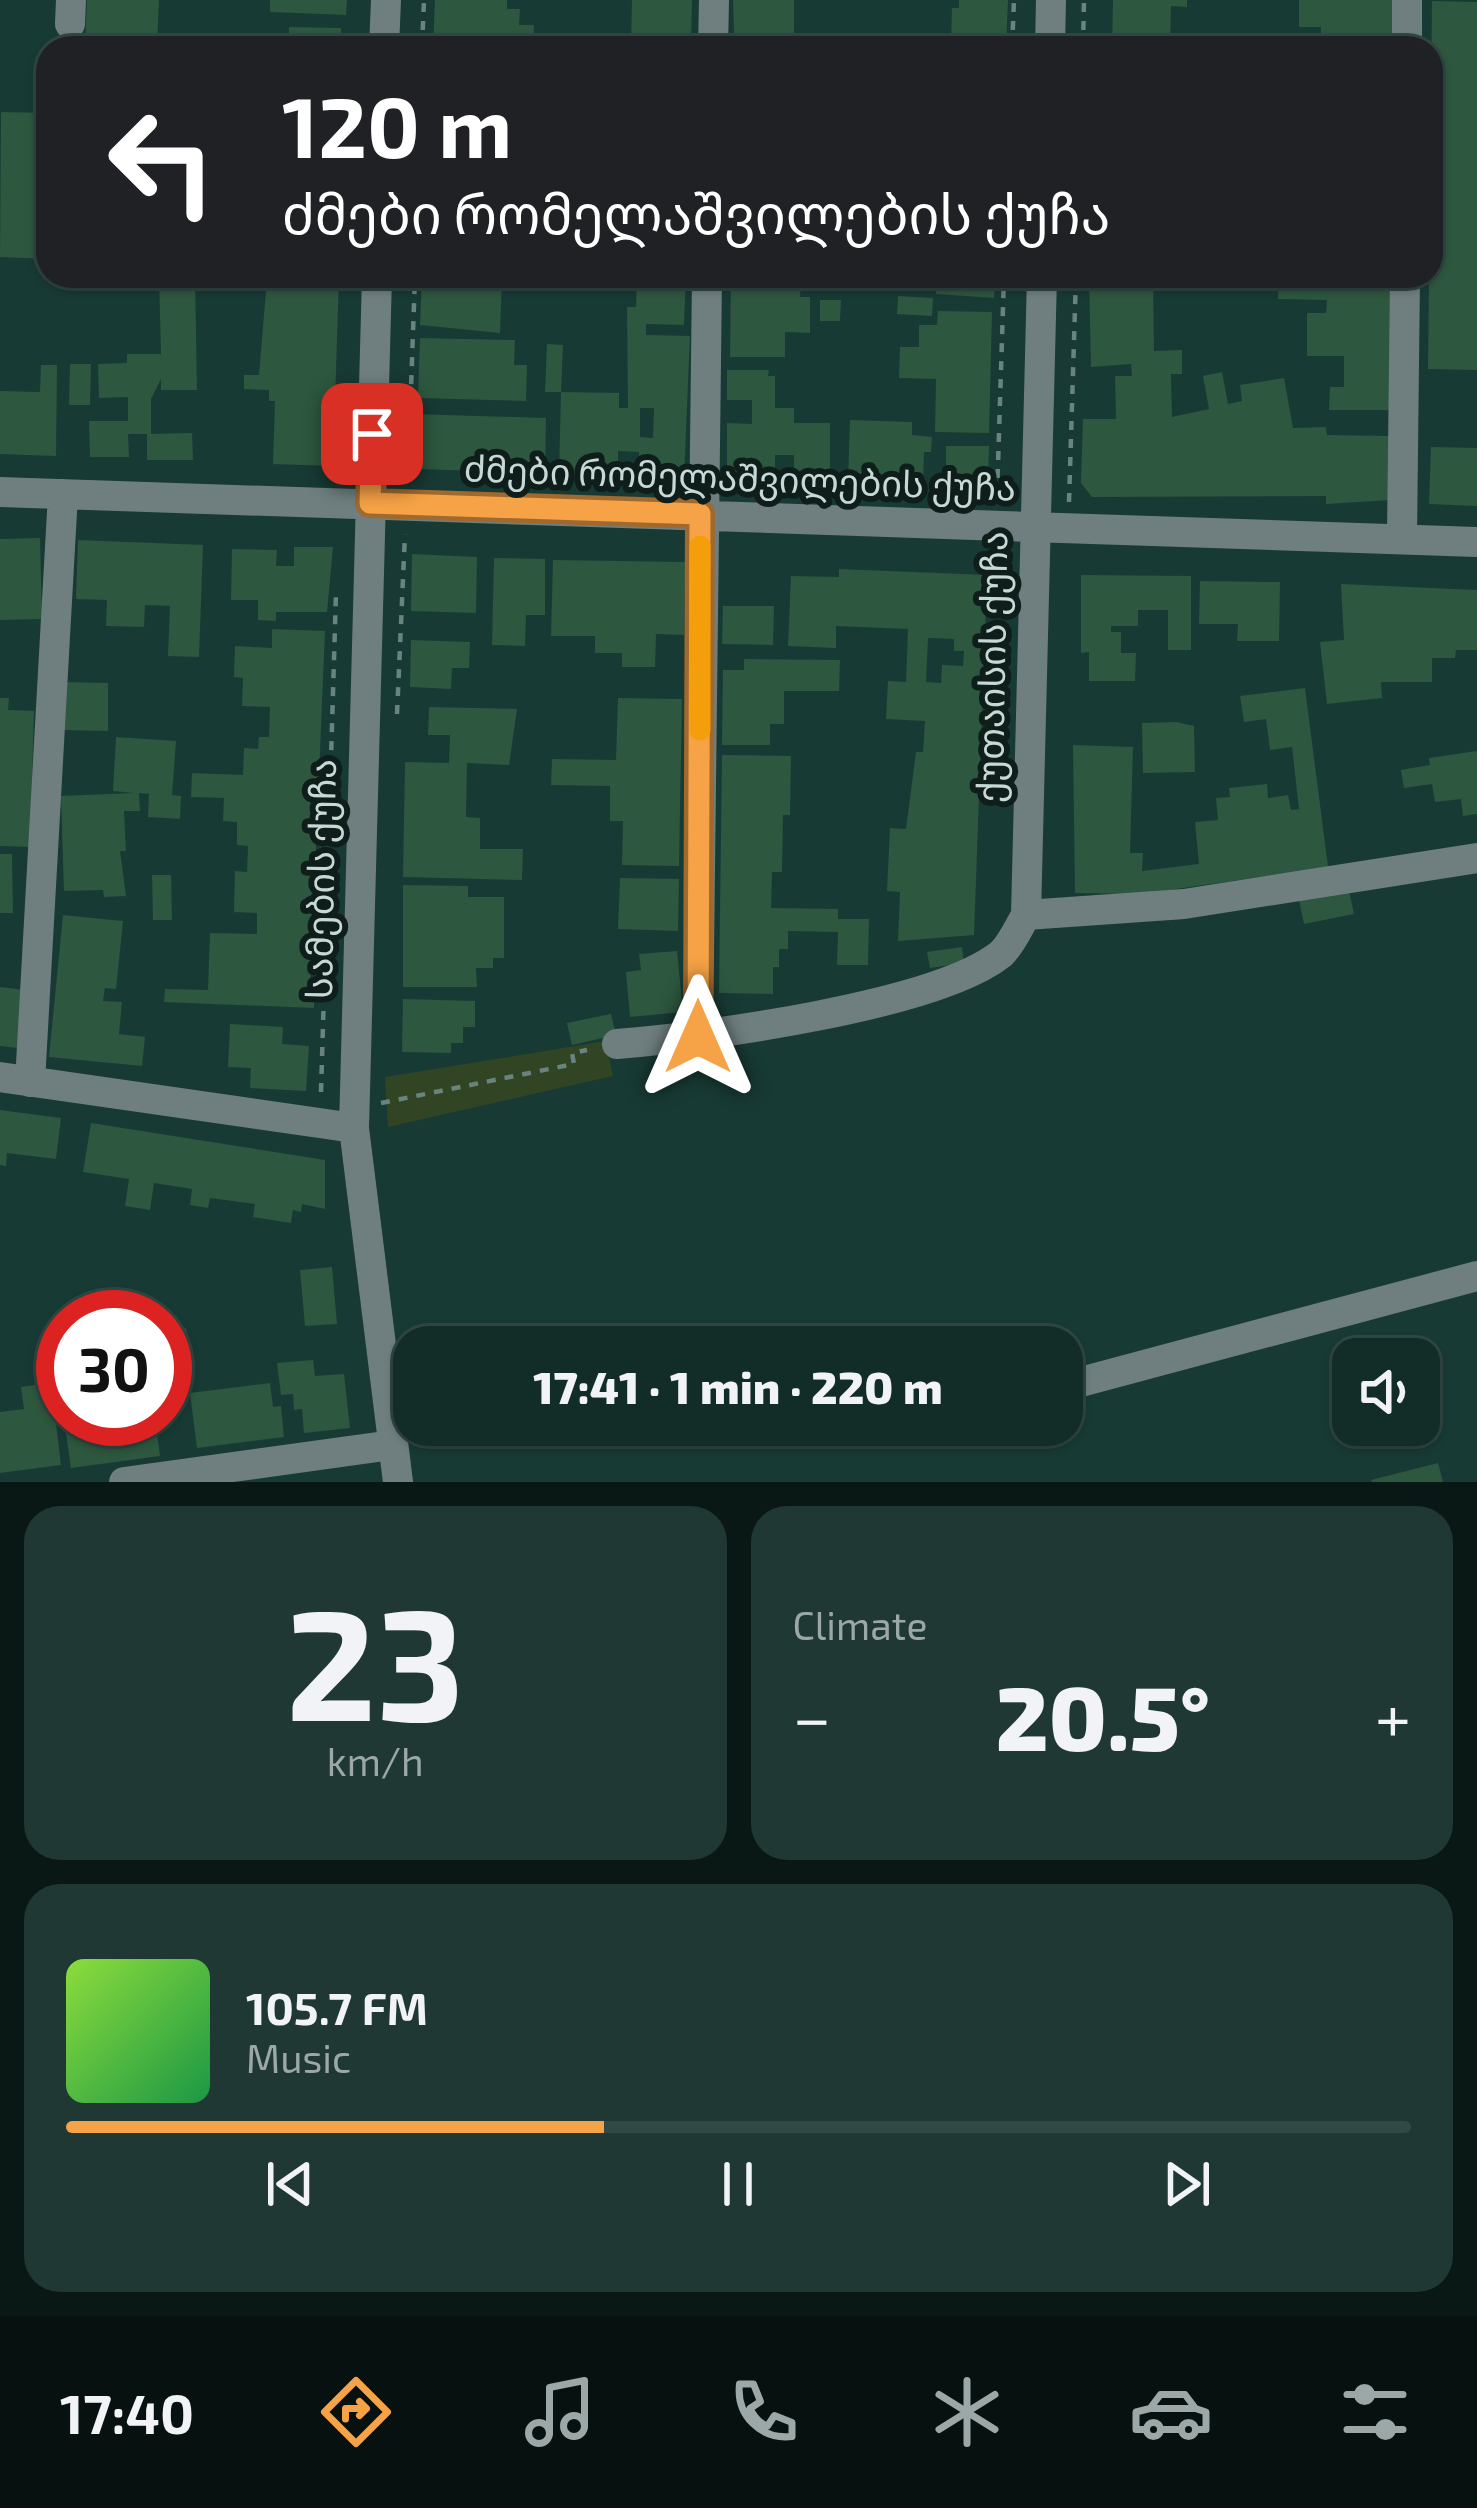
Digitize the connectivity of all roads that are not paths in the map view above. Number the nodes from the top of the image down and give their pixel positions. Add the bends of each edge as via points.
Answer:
1 (386, 0) edge
2 (714, 0) edge
3 (1052, 0) edge
4 (1407, 0) edge
5 (384, 36) edge
6 (712, 36) edge
7 (1050, 36) edge
8 (1407, 36) edge
9 (377, 288) edge
10 (707, 288) edge
11 (1042, 288) edge
12 (1405, 288) edge
13 (0, 492) edge
14 (63, 494) junction
15 (370, 503) junction
16 (700, 514) junction
17 (1033, 528) junction
18 (1402, 538) junction
19 (1477, 542) edge
20 (1477, 858) edge
21 (1026, 916) junction
22 (698, 1037) junction
23 (617, 1044) road end
24 (15, 1079) edge
25 (368, 1126) junction
26 (1477, 1276) edge
27 (1083, 1381) edge
28 (392, 1445) junction
29 (124, 1482) edge
30 (398, 1482) edge

1 - 5 street
2 - 6 street
3 - 7 street
4 - 8 street
9 - 15 street, სამების ქუჩა
10 - 16 street
11 - 17 street, ქუთაისის ქუჩა
12 - 18 street
13 - 14 street, ძმები რომელაშვილების ქუჩა
14 - 15 street, ძმები რომელაშვილების ქუჩა
14 - 24 street
15 - 16 street, ძმები რომელაშვილების ქუჩა
15 - 25 street, სამების ქუჩა
16 - 17 street, ძმები რომელაშვილების ქუჩა
16 - 22 street
17 - 18 street, ძმები რომელაშვილების ქუჩა
17 - 21 street, ქუთაისის ქუჩა
18 - 19 street, ძმები რომელაშვილების ქუჩა
20 - 21 street via 1184,904
21 - 22 street via 1003,953 929,989
22 - 23 street
24 - 25 street
25 - 28 street, სამების ქუჩა
26 - 27 street
28 - 29 street
28 - 30 street, სამების ქუჩა

